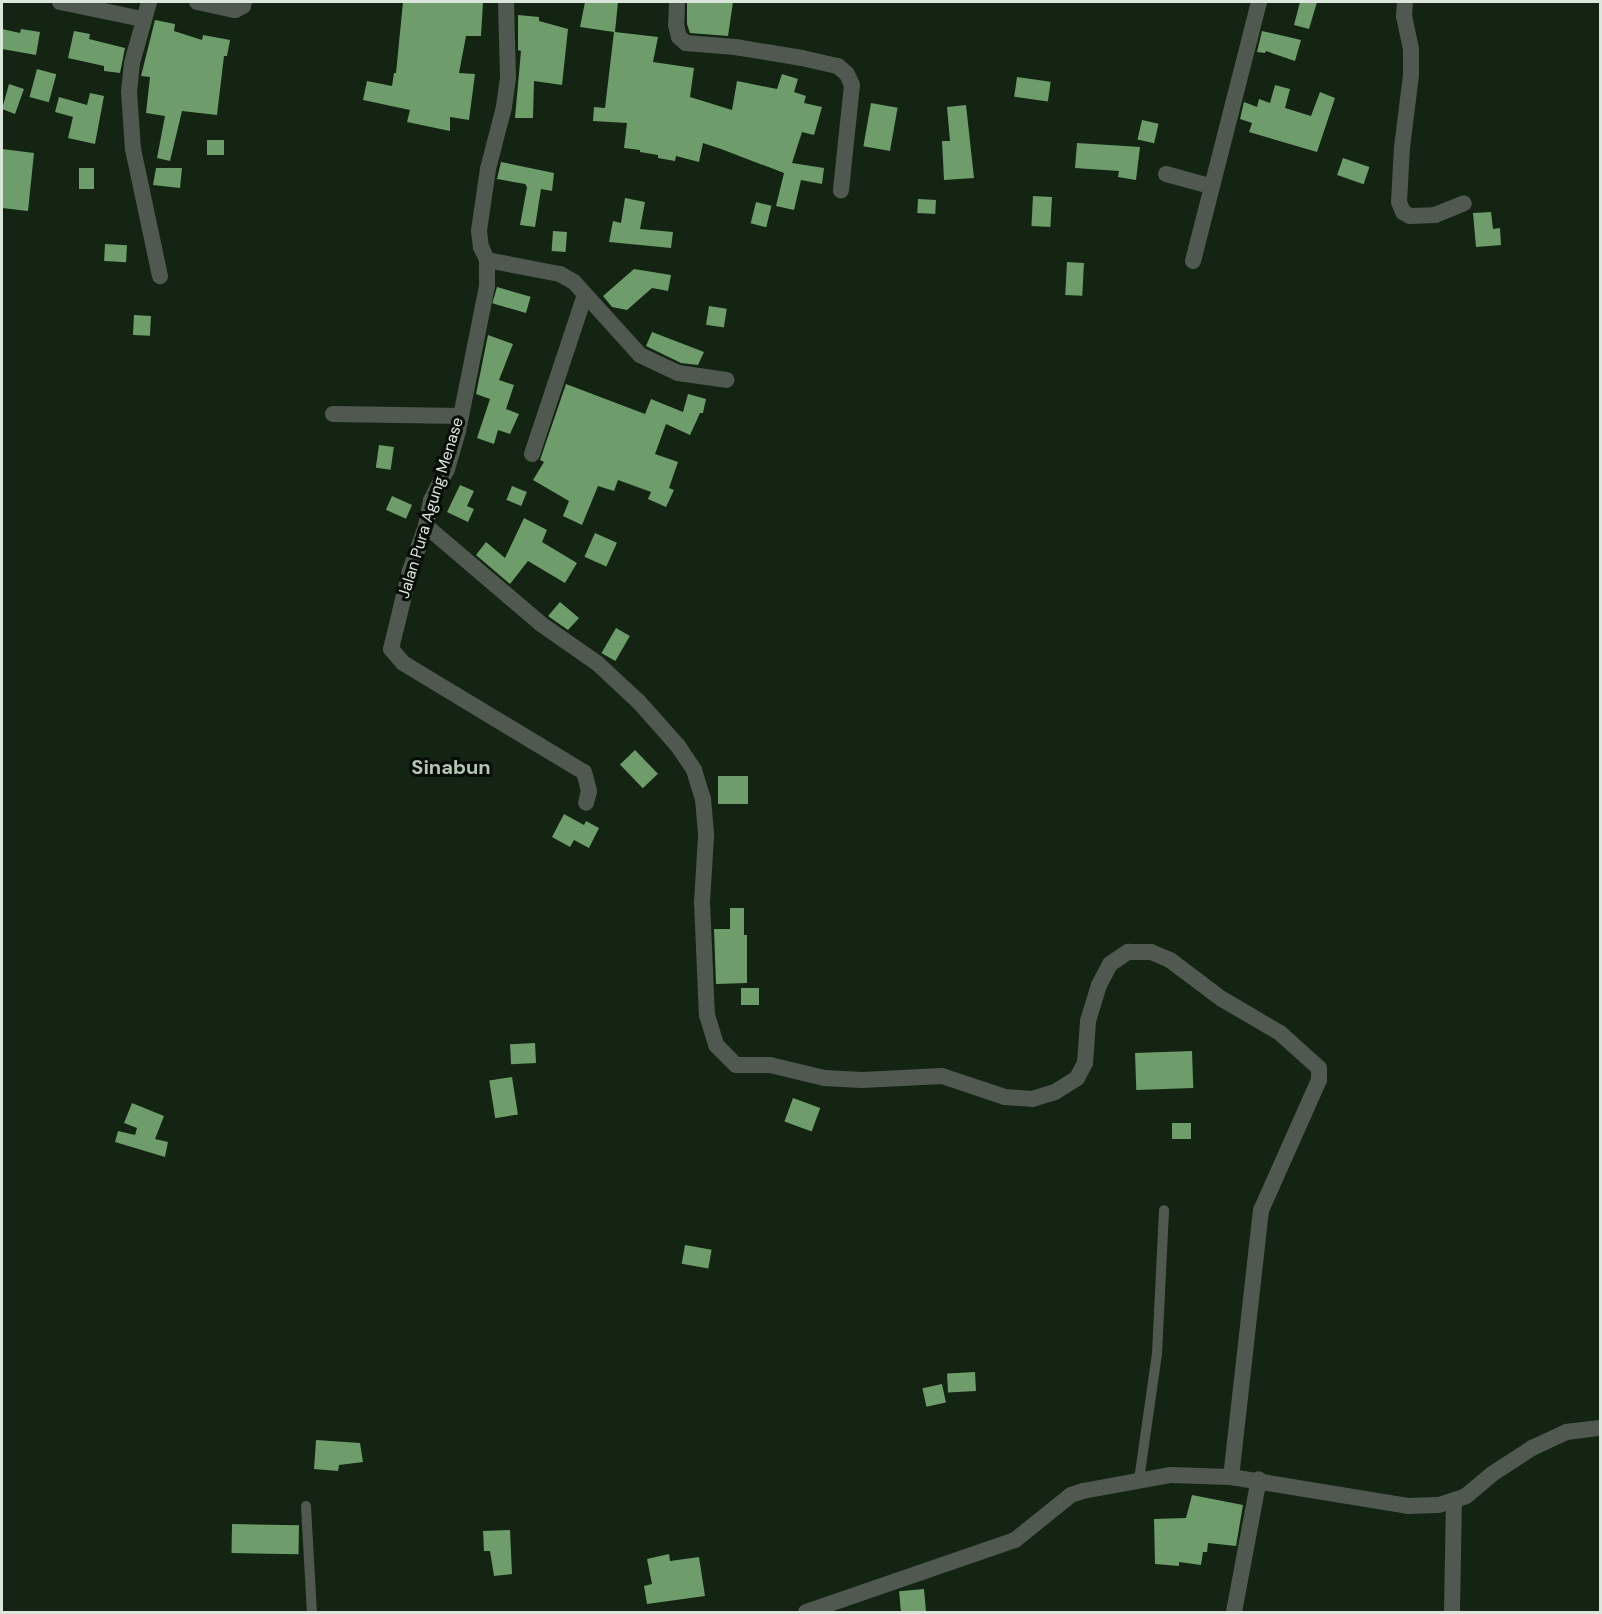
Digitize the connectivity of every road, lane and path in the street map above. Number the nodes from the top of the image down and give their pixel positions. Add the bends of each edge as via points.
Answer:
1 (60, 2) edge
2 (149, 2) edge
3 (196, 2) edge
4 (244, 2) edge
5 (506, 2) edge
6 (677, 2) edge
7 (1259, 2) edge
8 (1405, 2) edge
9 (142, 19) junction
10 (1166, 174) dead end
11 (1210, 186) junction
12 (841, 190) dead end
13 (1464, 203) dead end
14 (487, 260) junction
15 (1193, 261) dead end
16 (160, 276) dead end
17 (585, 295) junction
18 (727, 380) dead end
19 (333, 414) dead end
20 (461, 416) junction
21 (532, 454) dead end
22 (426, 526) junction
23 (586, 803) dead end
24 (1164, 1210) dead end
25 (1600, 1428) edge
26 (1231, 1477) junction
27 (1259, 1479) junction
28 (1139, 1480) junction
29 (1454, 1502) junction
30 (306, 1506) dead end
31 (312, 1612) edge
32 (806, 1612) edge
33 (1234, 1612) edge
34 (1452, 1612) edge

1 - 9 street
2 - 9 street
3 - 4 street via 235,10
5 - 14 street, Jalan Pura Agung Menase via 508,78 479,231
6 - 12 street via 676,25 679,37 686,43 802,58 838,66 847,74 852,85
7 - 11 street
8 - 13 street via 1411,75 1401,147 1399,202 1403,212 1410,216 1435,215
9 - 16 street via 132,63 129,102 133,149
10 - 11 street
11 - 15 street
14 - 17 street via 550,270 574,282
14 - 20 street, Jalan Pura Agung Menase via 487,286
17 - 18 street via 640,355 678,374
17 - 21 street
19 - 20 street
20 - 22 street, Jalan Pura Agung Menase via 447,469 431,500
22 - 23 street, Jalan Pura Agung Menase via 394,628 394,655 585,772 589,792
22 - 26 street via 542,624 597,663 639,702 694,770 704,799 702,902 707,1015 717,1045 736,1065 770,1065 824,1078 942,1076 1005,1097 1032,1099 1055,1092 1077,1078 1085,1063 1088,1021 1110,964 1128,952 1151,952 1170,960 1222,999 1280,1033 1319,1068 1320,1080 1261,1210
24 - 28 lane via 1157,1354
25 - 29 street via 1566,1432 1532,1448
26 - 27 street
26 - 28 street via 1170,1475
27 - 29 street via 1408,1506
27 - 33 street
28 - 32 street via 1071,1495 1015,1540
29 - 34 street
30 - 31 lane

